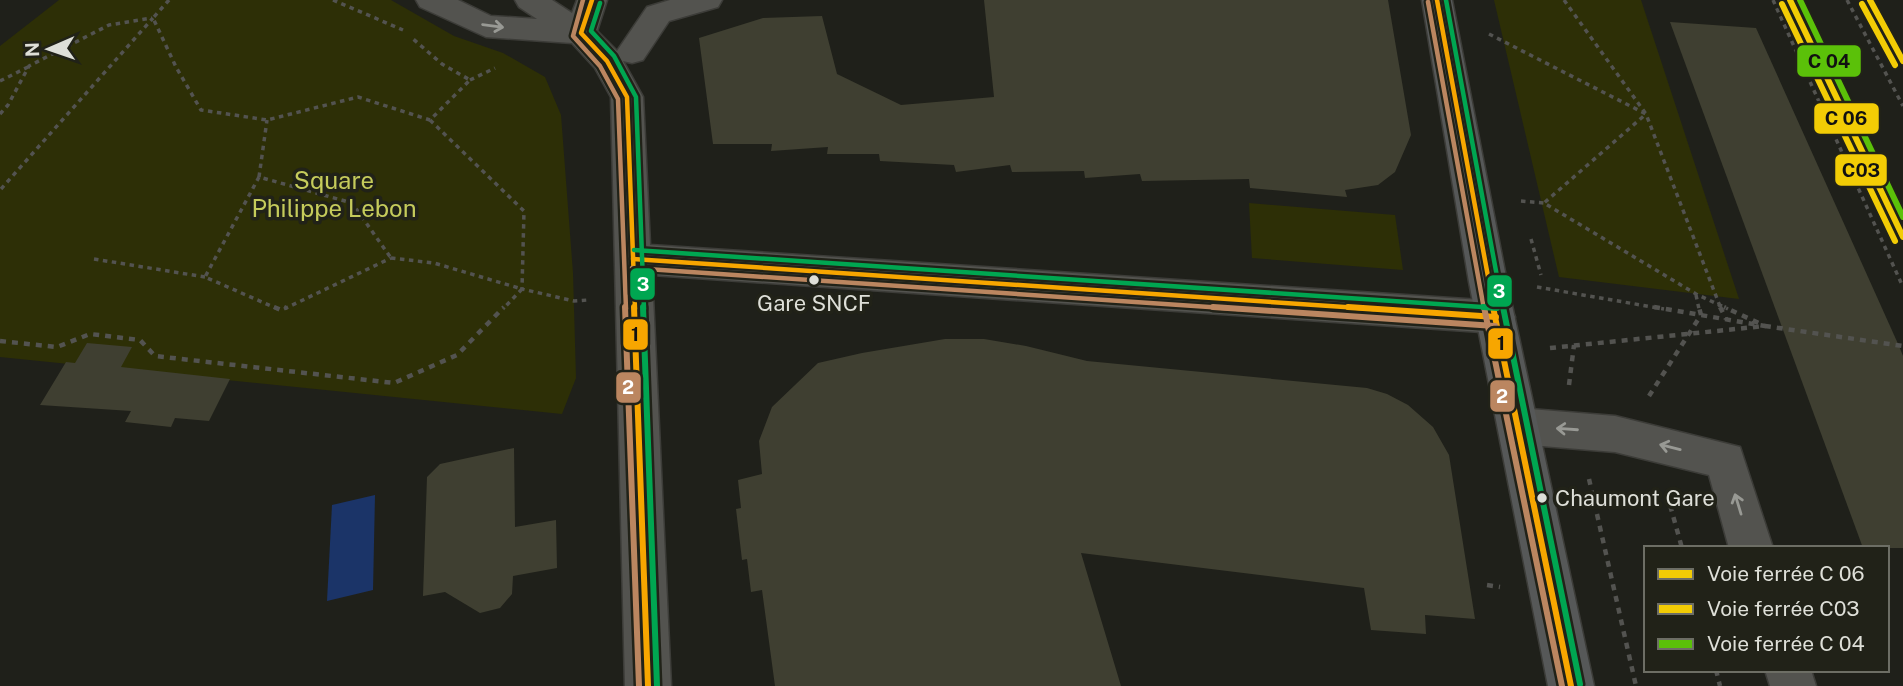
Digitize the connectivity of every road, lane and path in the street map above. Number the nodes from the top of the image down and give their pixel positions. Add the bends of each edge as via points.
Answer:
1 (169, 0) edge
2 (333, 0) edge
3 (431, 0) edge
4 (530, 0) edge
5 (592, 0) edge
6 (629, 0) edge
7 (707, 0) edge
8 (1437, 0) edge
9 (1564, 0) edge
10 (1773, 0) edge
11 (1847, 0) edge
12 (658, 14) junction
13 (153, 18) junction
14 (1482, 30) dead end
15 (581, 33) junction
16 (632, 52) dead end
17 (29, 66) junction
18 (0, 81) edge
19 (1903, 106) edge
20 (0, 114) edge
21 (1646, 114) junction
22 (267, 120) junction
23 (430, 120) junction
24 (259, 177) junction
25 (1, 189) edge
26 (1521, 201) dead end
27 (1544, 202) junction
28 (391, 258) junction
29 (94, 259) dead end
30 (633, 259) junction
31 (205, 277) junction
32 (1534, 287) dead end
33 (1903, 287) edge
34 (522, 289) junction
35 (1696, 294) junction
36 (1701, 315) junction
37 (1496, 317) junction
38 (1726, 320) junction
39 (1765, 326) junction
40 (635, 333) junction
41 (1690, 334) junction
42 (0, 341) edge
43 (1574, 345) junction
44 (1903, 346) edge
45 (1549, 348) dead end
46 (1642, 407) dead end
47 (1518, 426) junction
48 (1578, 430) junction
49 (1750, 546) edge
50 (648, 686) edge
51 (1571, 686) edge
52 (1636, 686) edge

1 - 13 path
2 - 23 path via 405,31 442,64 470,80
3 -> 15 street via 486,26
4 - 15 street
5 - 15 street
6 - 12 street
7 - 12 street
8 - 37 main road
9 - 21 path
10 - 33 path
11 - 19 path
12 - 16 street
13 - 17 path via 109,25
13 - 22 path via 201,110
13 - 25 path
14 - 21 path
15 - 30 street via 607,61 627,97
17 - 18 path
17 - 20 path
21 - 27 path
21 - 38 path
22 - 23 path via 358,97
22 - 24 path
23 - 34 path via 524,211
24 - 28 path via 352,203
24 - 31 path
26 - 27 path
27 - 35 path
28 - 31 path via 281,310
28 - 34 path via 434,262
29 - 31 path
30 - 37 street
30 - 40 street
32 - 36 path
34 - 40 path via 574,301 604,299 606,334
34 - 42 path via 457,355 394,383 155,356 140,340 90,334 57,346
35 - 36 path
35 - 39 path
36 - 38 path
36 - 41 path
37 - 47 main road
38 - 39 path
39 - 41 path
39 - 44 path
40 - 50 street
41 - 43 path
41 - 46 path
43 - 45 path
43 - 48 path via 1569,391
48 -> 47 street
47 - 51 main road
49 -> 48 street via 1725,460
48 - 52 path

